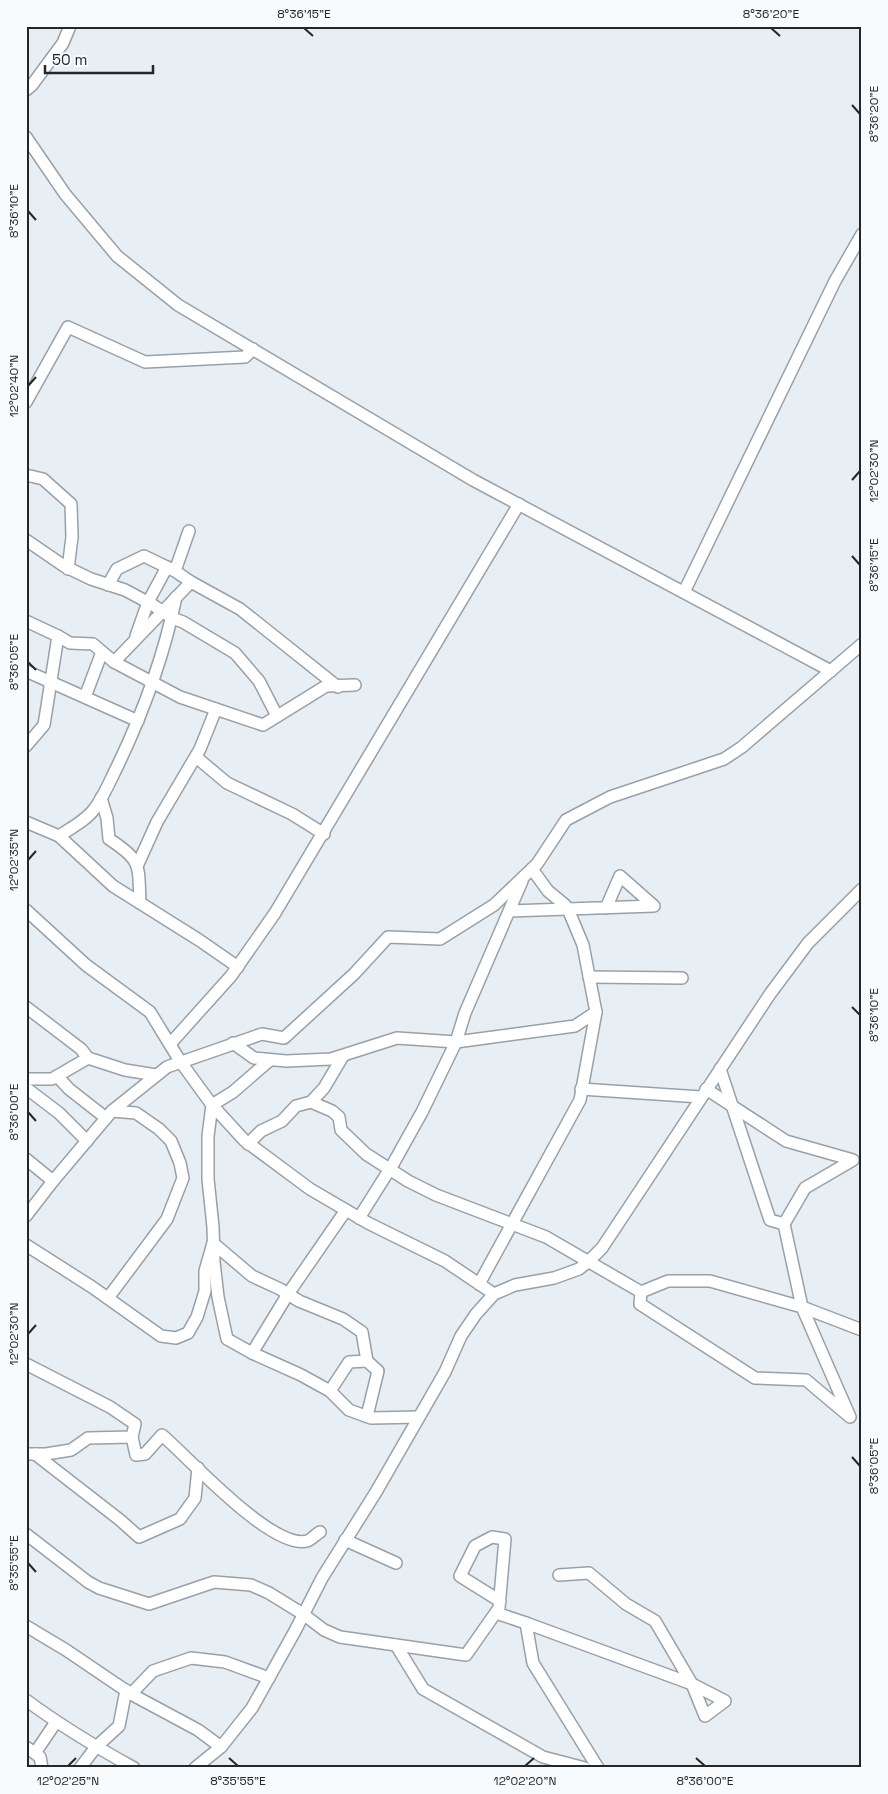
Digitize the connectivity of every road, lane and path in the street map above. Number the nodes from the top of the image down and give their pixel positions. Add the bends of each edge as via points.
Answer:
1 (70, 26) edge
2 (26, 90) edge
3 (26, 137) edge
4 (862, 234) edge
5 (253, 349) junction
6 (27, 398) edge
7 (26, 475) edge
8 (518, 504) junction
9 (188, 531) dead end
10 (26, 540) edge
11 (68, 568) junction
12 (171, 569) junction
13 (191, 582) junction
14 (108, 585) junction
15 (684, 592) junction
16 (176, 597) junction
17 (148, 602) junction
18 (162, 611) junction
19 (172, 618) junction
20 (26, 621) edge
21 (58, 636) junction
22 (134, 641) junction
23 (862, 644) edge
24 (102, 652) junction
25 (114, 662) junction
26 (26, 670) edge
27 (832, 670) junction
28 (51, 682) junction
29 (152, 682) junction
30 (355, 685) dead end
31 (338, 687) junction
32 (85, 697) junction
33 (216, 709) junction
34 (277, 716) junction
35 (138, 721) junction
36 (26, 746) edge
37 (196, 757) junction
38 (101, 798) junction
39 (26, 822) edge
40 (324, 834) junction
41 (59, 836) junction
42 (138, 864) junction
43 (532, 869) junction
44 (522, 879) junction
45 (862, 889) edge
46 (140, 903) junction
47 (606, 908) dead end
48 (568, 909) junction
49 (26, 910) edge
50 (510, 911) junction
51 (238, 967) junction
52 (589, 977) junction
53 (682, 978) dead end
54 (27, 1009) edge
55 (596, 1012) junction
56 (456, 1042) junction
57 (233, 1043) junction
58 (170, 1044) junction
59 (343, 1056) junction
60 (88, 1058) junction
61 (270, 1060) junction
62 (180, 1061) junction
63 (720, 1069) junction
64 (156, 1075) junction
65 (57, 1076) junction
66 (26, 1079) edge
67 (26, 1088) edge
68 (582, 1089) junction
69 (704, 1093) junction
70 (311, 1102) junction
71 (732, 1104) junction
72 (212, 1105) junction
73 (109, 1115) junction
74 (87, 1141) junction
75 (248, 1144) junction
76 (26, 1159) edge
77 (390, 1169) junction
78 (53, 1181) junction
79 (346, 1210) junction
80 (26, 1216) edge
81 (359, 1218) junction
82 (512, 1223) junction
83 (784, 1224) junction
84 (213, 1243) junction
85 (26, 1244) edge
86 (590, 1261) junction
87 (479, 1284) junction
88 (641, 1292) junction
89 (288, 1294) junction
90 (494, 1294) junction
91 (108, 1298) junction
92 (802, 1307) junction
93 (862, 1330) edge
94 (252, 1353) junction
95 (367, 1361) junction
96 (26, 1364) edge
97 (330, 1391) junction
98 (367, 1416) junction
99 (419, 1417) junction
100 (132, 1437) junction
101 (31, 1454) edge
102 (198, 1468) junction
103 (320, 1532) dead end
104 (26, 1534) edge
105 (345, 1540) junction
106 (396, 1563) dead end
107 (559, 1574) dead end
108 (498, 1607) junction
109 (303, 1614) junction
110 (526, 1623) junction
111 (26, 1626) edge
112 (396, 1645) junction
113 (269, 1678) junction
114 (128, 1692) junction
115 (26, 1700) edge
116 (56, 1722) junction
117 (96, 1747) junction
118 (221, 1747) junction
119 (31, 1750) edge
120 (42, 1768) edge
121 (80, 1768) edge
122 (134, 1768) edge
123 (195, 1768) edge
124 (585, 1768) edge
125 (598, 1768) edge

1 - 2 street via 63,42
3 - 5 street via 65,194 117,256 178,305
4 - 15 street via 835,281
5 - 6 street via 245,357 145,362 68,327
5 - 8 street
7 - 11 street via 43,479 71,504 72,537
8 - 15 street
8 - 40 street
9 - 12 street
10 - 11 street
11 - 14 street
12 - 13 street
12 - 14 street via 144,556 117,569
12 - 17 street
13 - 16 street
13 - 31 street via 240,610
14 - 17 street
15 - 27 street
16 - 18 street
16 - 19 street
17 - 18 street
17 - 22 street
18 - 19 street
18 - 22 street
19 - 29 street
19 - 34 street via 235,654 259,682
20 - 21 street
21 - 24 street via 70,643 93,644
21 - 28 street
22 - 25 street
23 - 27 street
24 - 25 street
24 - 32 street
25 - 29 street
26 - 28 street
27 - 43 street via 724,759 610,797 566,820
28 - 32 street
28 - 36 street via 44,725
29 - 33 street via 180,697
29 - 35 street
30 - 31 street
31 - 34 street via 326,686
32 - 35 street
33 - 34 street via 263,725
33 - 37 street
35 - 38 street
37 - 40 street via 227,783 292,814
37 - 42 street via 157,822
38 - 41 street via 84,819
38 - 42 street via 110,839 128,851
39 - 41 street
40 - 51 street via 276,913
41 - 46 street via 113,886
42 - 46 street
43 - 44 street
43 - 48 street via 548,891
44 - 50 street
44 - 57 street via 494,905 440,940 388,937 354,974 284,1038 262,1034
45 - 63 street via 808,943
46 - 51 street
47 - 48 street
48 - 50 street
48 - 52 street via 583,945
49 - 58 street via 86,965 150,1012
50 - 56 street via 465,1013
51 - 58 street
52 - 53 street
52 - 55 street
54 - 60 street via 81,1049
55 - 56 street via 574,1026
55 - 68 street
56 - 59 street via 398,1038
56 - 77 street
57 - 61 street via 254,1058
57 - 62 street
58 - 62 street
59 - 61 street
59 - 70 street via 324,1088
60 - 64 street via 125,1070
60 - 65 street
61 - 72 street via 233,1092
62 - 64 street
62 - 72 street
63 - 69 street
63 - 71 street
64 - 73 street
65 - 66 street via 52,1079
65 - 73 street via 69,1089
67 - 74 street via 59,1113
68 - 69 street
68 - 82 street via 580,1100
69 - 71 street
69 - 86 street via 602,1248
70 - 75 street via 296,1106 282,1122 261,1131
70 - 77 street via 332,1111 338,1117 341,1130 366,1154
71 - 83 street via 770,1220
71 - 83 street via 786,1141 853,1160 805,1188
72 - 75 street
72 - 84 street via 208,1179
73 - 74 street
73 - 91 street via 136,1113 159,1130 171,1141 183,1178 167,1219
74 - 78 street
75 - 79 street via 310,1189
76 - 78 street
77 - 81 street
77 - 82 street via 436,1195
78 - 80 street
79 - 81 street
79 - 89 street
81 - 87 street via 445,1261
82 - 86 street
82 - 87 street
83 - 92 street
84 - 89 street via 252,1276
84 - 91 street via 205,1271 205,1291 188,1333 176,1338 161,1336
84 - 94 street via 218,1297 227,1339
85 - 91 street
86 - 88 street
86 - 90 street via 562,1275
87 - 90 street
88 - 92 street via 668,1281 710,1282
88 - 92 street via 640,1304 755,1378 806,1380 850,1417
89 - 94 street
89 - 95 street via 343,1319 362,1332
90 - 99 street via 461,1336
92 - 93 street
94 - 97 street
95 - 97 street via 349,1362
95 - 98 street via 378,1371
96 - 100 street via 136,1424
97 - 98 street via 350,1410
98 - 99 street
99 - 105 street
100 - 101 street via 88,1438 71,1450
100 - 102 street via 136,1455 145,1454 162,1435
101 - 102 street via 139,1537 180,1519 196,1498
102 - 103 street via 237,1506 285,1539 307,1541
104 - 109 street via 88,1582 149,1604 214,1582 251,1585
105 - 106 street
105 - 109 street
107 - 110 street via 589,1573 626,1604 655,1621 692,1684
108 - 108 street via 504,1539 492,1536 475,1546 460,1576
108 - 110 street
108 - 112 street via 466,1655
109 - 112 street via 324,1630 340,1637
109 - 113 street
110 - 125 street via 534,1663
111 - 114 street
112 - 124 street via 423,1689 544,1757
113 - 114 street via 225,1662 190,1658 153,1671
113 - 118 street via 252,1708
114 - 117 street via 118,1726
114 - 118 street via 198,1730
115 - 116 street
116 - 117 street
116 - 119 street
117 - 121 street
117 - 122 street
118 - 123 street
119 - 120 street via 40,1757

